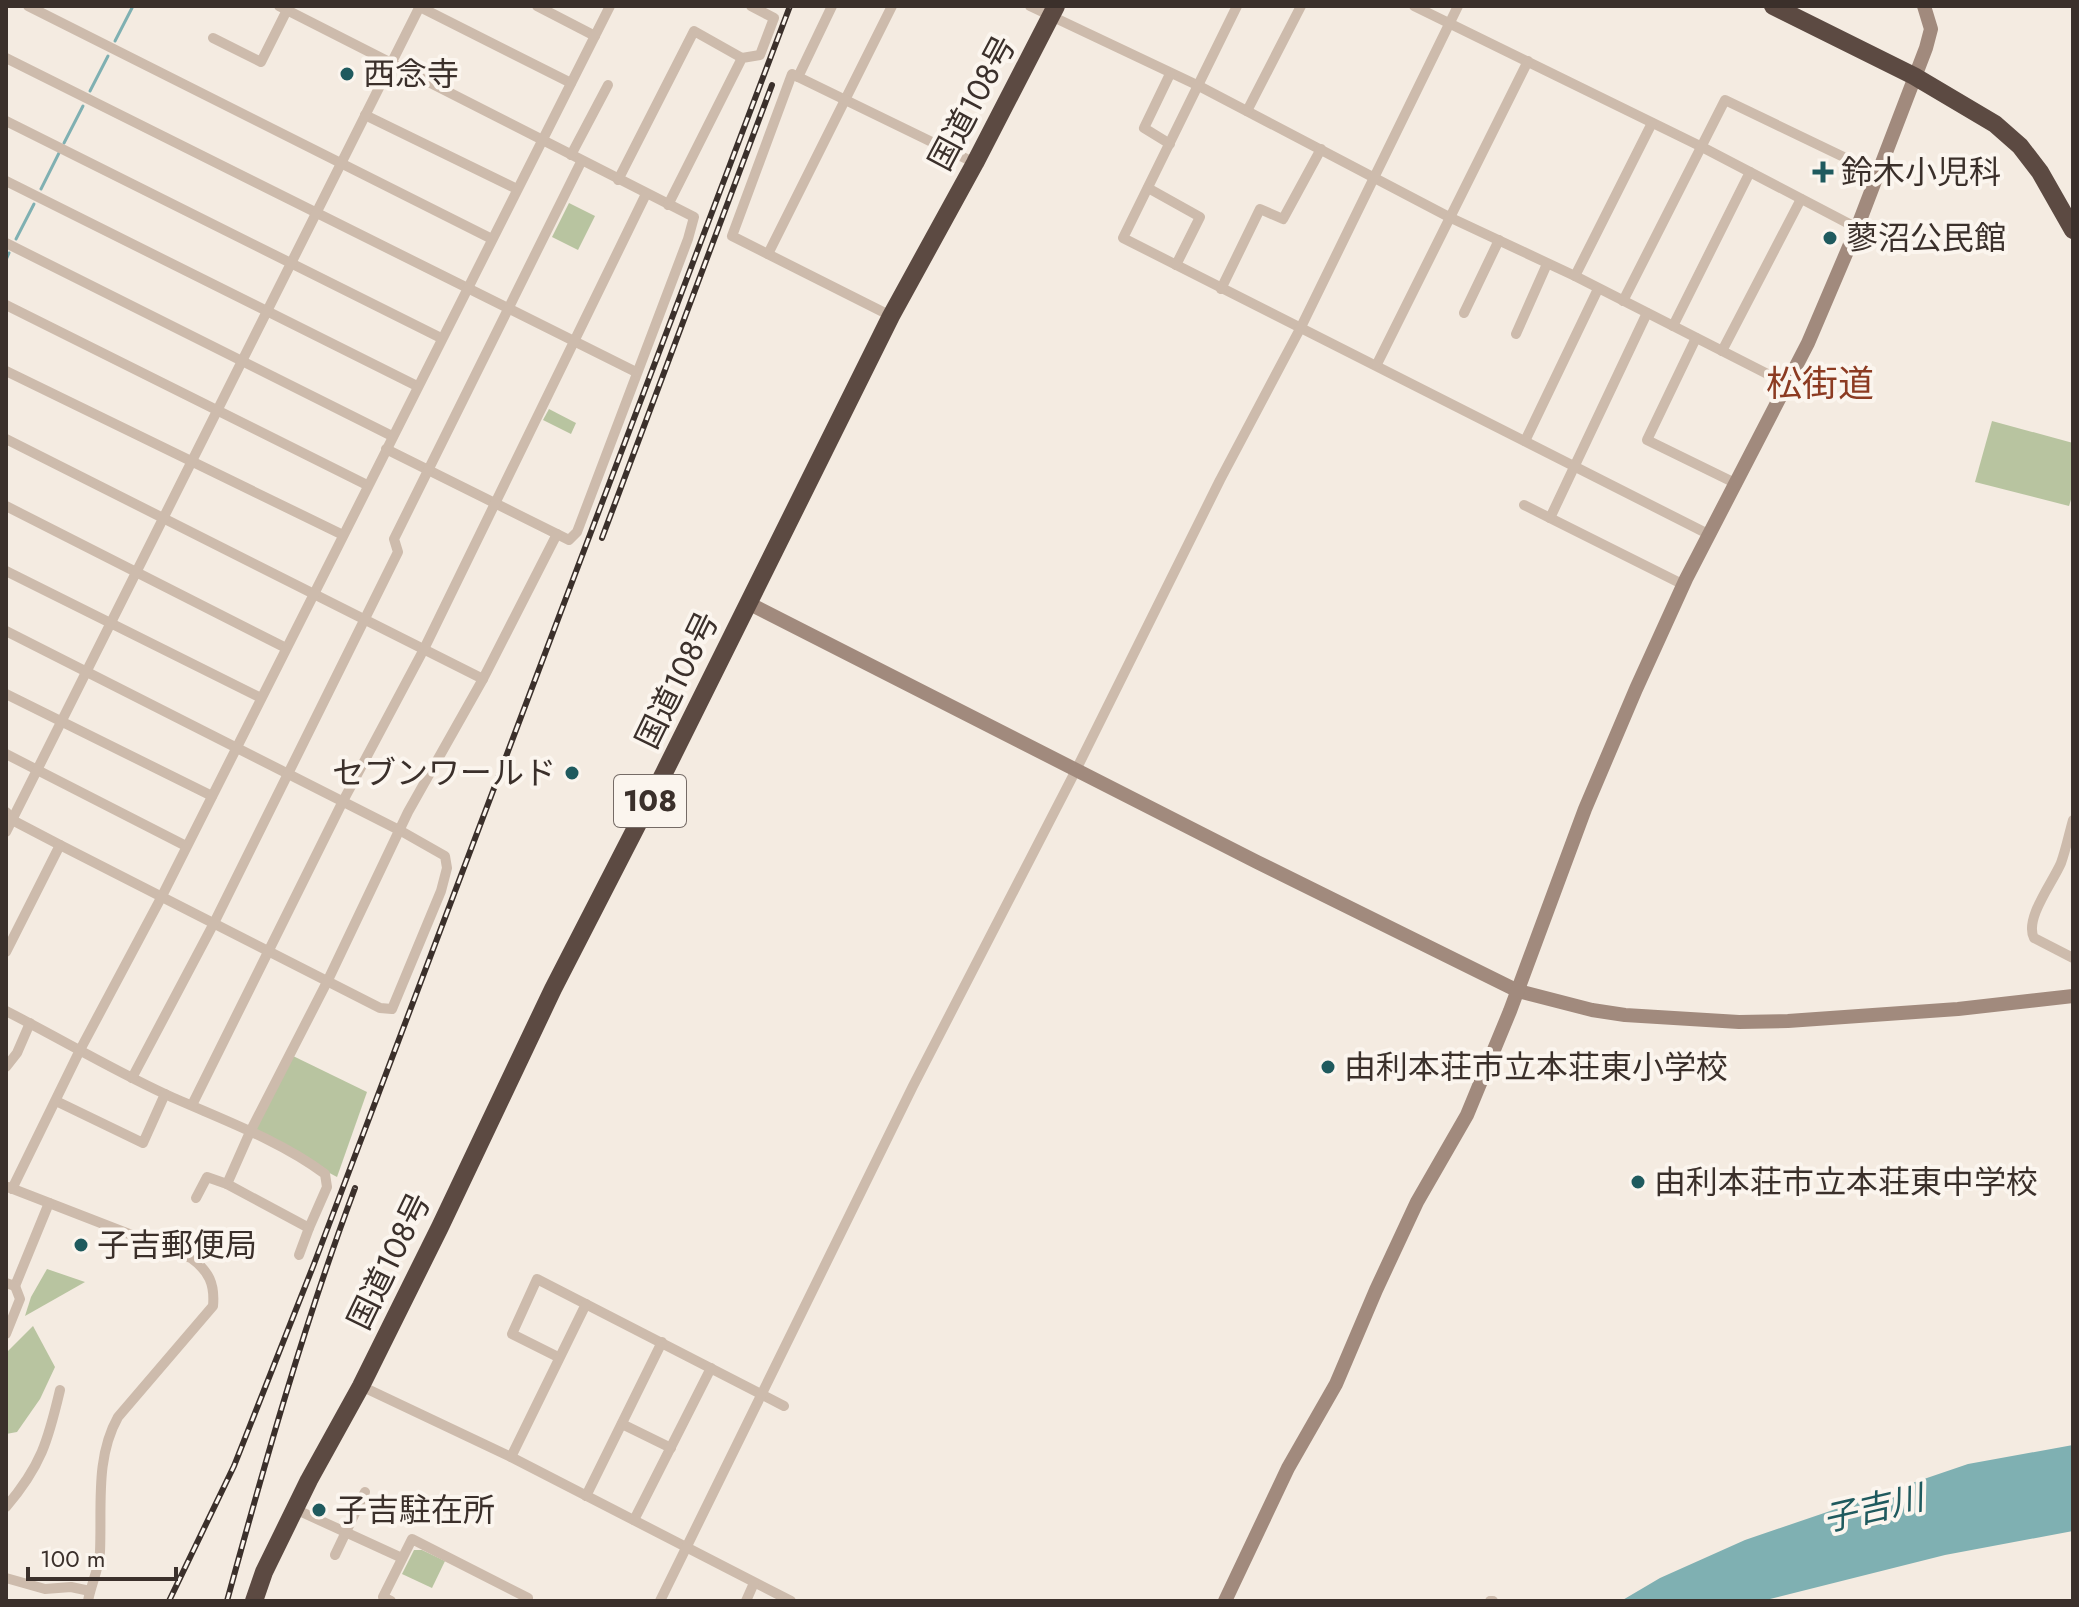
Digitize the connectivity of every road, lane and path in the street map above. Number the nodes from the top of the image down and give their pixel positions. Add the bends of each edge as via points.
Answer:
1 (28, 6) edge
2 (419, 6) edge
3 (537, 6) edge
4 (610, 6) edge
5 (751, 6) edge
6 (832, 6) edge
7 (892, 6) edge
8 (1030, 6) edge
9 (1237, 6) edge
10 (1301, 6) edge
11 (1414, 6) edge
12 (1458, 6) edge
13 (1773, 6) edge
14 (1924, 6) edge
15 (283, 8) edge
16 (1054, 12) edge
17 (1449, 24) junction
18 (595, 36) junction
19 (213, 38) dead end
20 (6, 58) edge
21 (742, 58) junction
22 (1528, 61) junction
23 (391, 62) junction
24 (1170, 74) junction
25 (1914, 76) junction
26 (798, 77) junction
27 (571, 83) junction
28 (608, 85) dead end
29 (1199, 86) junction
30 (847, 100) junction
31 (1247, 111) junction
32 (365, 115) junction
33 (6, 121) edge
34 (1652, 123) junction
35 (542, 140) junction
36 (1170, 144) junction
37 (1702, 147) junction
38 (1321, 149) junction
39 (571, 155) junction
40 (581, 162) junction
41 (341, 163) junction
42 (975, 163) junction
43 (1750, 172) junction
44 (1877, 173) junction
45 (1373, 176) junction
46 (618, 180) junction
47 (6, 181) edge
48 (1148, 188) junction
49 (517, 189) junction
50 (646, 194) junction
51 (1801, 199) junction
52 (668, 205) junction
53 (316, 213) junction
54 (1449, 217) junction
55 (1857, 228) junction
56 (2073, 230) edge
57 (492, 239) junction
58 (1499, 240) junction
59 (6, 243) edge
60 (768, 254) junction
61 (292, 263) junction
62 (1547, 264) junction
63 (1176, 265) junction
64 (1575, 276) junction
65 (467, 288) junction
66 (1221, 289) junction
67 (1598, 289) junction
68 (1623, 301) junction
69 (6, 305) edge
70 (508, 310) junction
71 (267, 312) junction
72 (1464, 313) dead end
73 (1647, 313) junction
74 (891, 316) junction
75 (1673, 326) junction
76 (1301, 327) junction
77 (1516, 334) dead end
78 (441, 338) junction
79 (1696, 338) junction
80 (573, 341) junction
81 (1722, 351) junction
82 (242, 362) junction
83 (1377, 364) junction
84 (6, 371) edge
85 (636, 372) junction
86 (1787, 384) junction
87 (417, 386) junction
88 (217, 410) junction
89 (392, 436) junction
90 (6, 439) edge
91 (1525, 441) junction
92 (386, 449) junction
93 (193, 460) junction
94 (1574, 465) junction
95 (428, 470) junction
96 (1737, 484) junction
97 (367, 485) junction
98 (494, 504) junction
99 (1524, 505) dead end
100 (6, 506) edge
101 (1550, 518) junction
102 (163, 519) junction
103 (557, 534) junction
104 (343, 535) junction
105 (1710, 535) junction
106 (6, 571) edge
107 (136, 572) junction
108 (1684, 585) junction
109 (315, 594) junction
110 (748, 603) junction
111 (363, 621) junction
112 (110, 623) junction
113 (6, 631) edge
114 (286, 648) junction
115 (424, 649) junction
116 (87, 672) junction
117 (483, 679) junction
118 (6, 694) edge
119 (261, 698) junction
120 (62, 721) junction
121 (237, 746) junction
122 (6, 754) edge
123 (38, 770) junction
124 (1076, 770) junction
125 (288, 773) junction
126 (212, 796) junction
127 (342, 803) junction
128 (9, 815) edge
129 (2073, 820) edge
130 (401, 831) junction
131 (6, 832) edge
132 (60, 845) junction
133 (186, 846) junction
134 (162, 896) junction
135 (214, 923) junction
136 (269, 950) junction
137 (6, 952) edge
138 (2073, 958) edge
139 (328, 980) junction
140 (1518, 991) junction
141 (2073, 996) edge
142 (6, 1011) edge
143 (30, 1023) junction
144 (80, 1050) junction
145 (6, 1067) edge
146 (132, 1078) junction
147 (165, 1094) junction
148 (56, 1101) junction
149 (192, 1105) junction
150 (250, 1132) junction
151 (227, 1184) junction
152 (9, 1188) edge
153 (196, 1198) dead end
154 (49, 1203) junction
155 (309, 1228) junction
156 (299, 1255) dead end
157 (11, 1285) edge
158 (586, 1304) junction
159 (6, 1334) edge
160 (662, 1342) junction
161 (558, 1357) junction
162 (711, 1368) junction
163 (361, 1386) junction
164 (60, 1390) dead end
165 (763, 1394) junction
166 (784, 1406) dead end
167 (622, 1424) junction
168 (671, 1448) junction
169 (511, 1457) junction
170 (365, 1492) dead end
171 (586, 1496) junction
172 (6, 1507) edge
173 (295, 1509) junction
174 (634, 1520) junction
175 (346, 1533) junction
176 (687, 1548) junction
177 (335, 1555) dead end
178 (402, 1558) junction
179 (6, 1578) edge
180 (754, 1583) junction
181 (89, 1596) edge
182 (254, 1601) edge
183 (391, 1601) edge
184 (527, 1601) edge
185 (660, 1601) edge
186 (746, 1601) edge
187 (791, 1601) edge
188 (1225, 1601) edge

1 - 41 street
2 - 23 street
2 - 27 street
3 - 18 street
4 - 18 street
5 - 21 street via 774,18 760,55
6 - 26 street
7 - 30 street
8 - 16 street
9 - 29 street
10 - 31 street
11 - 17 street
12 - 17 street
13 - 25 highway
14 - 25 street via 1931,29
15 - 19 street via 261,62
15 - 23 street
16 - 24 street
16 - 42 highway, 国道108号 / 108
17 - 22 street
17 - 45 street
18 - 27 street
20 - 53 street
21 - 46 street via 694,31
21 - 52 street
22 - 34 street
22 - 54 street
23 - 32 street
23 - 35 street
24 - 29 street
24 - 36 street via 1144,128
25 - 44 street
25 - 56 highway via 1995,124 2020,146
26 - 30 street
26 - 60 street via 792,74 732,236
27 - 35 street
28 - 39 street
29 - 31 street
29 - 36 street
30 - 42 street
30 - 60 street
31 - 38 street
32 - 41 street
32 - 49 street
33 - 61 street
34 - 37 street
34 - 64 street
35 - 39 street
35 - 49 street
36 - 48 street
37 - 43 street
37 - 44 street via 1725,100
37 - 68 street
38 - 45 street
38 - 66 street via 1283,219 1260,209
39 - 40 street
40 - 46 street
40 - 70 street
41 - 53 street
41 - 57 street
42 - 74 highway, 国道108号 / 108
43 - 51 street
43 - 75 street
44 - 55 street
45 - 54 street
45 - 76 street
46 - 50 street
47 - 71 street
48 - 63 street via 1200,217
48 - 63 street via 1123,238
49 - 57 street
50 - 52 street
50 - 80 street
51 - 55 street
51 - 81 street
52 - 85 street via 694,217
53 - 61 street
53 - 65 street
54 - 58 street
54 - 83 street
55 - 86 street
57 - 65 street
58 - 62 street
58 - 72 street
59 - 82 street
60 - 74 street
61 - 71 street
61 - 78 street
62 - 64 street
62 - 77 street
63 - 66 street
64 - 67 street
65 - 70 street
65 - 78 street
66 - 76 street
67 - 68 street
67 - 91 street
68 - 73 street
69 - 88 street
70 - 80 street
70 - 95 street
71 - 82 street
71 - 87 street
73 - 75 street
73 - 94 street
74 - 110 highway, 国道108号 / 108
75 - 79 street
76 - 83 street
76 - 124 street
78 - 87 street
79 - 81 street
79 - 96 street via 1647,440
80 - 85 street
80 - 98 street
81 - 86 street
82 - 88 street
82 - 89 street
83 - 91 street
84 - 93 street
85 - 103 street via 577,532 569,540
86 - 96 street
87 - 89 street
88 - 93 street
88 - 97 street
89 - 92 street
90 - 102 street
91 - 94 street
92 - 95 street
92 - 97 street
93 - 102 street
93 - 104 street
94 - 101 street
94 - 105 street
95 - 98 street
95 - 111 street via 394,539 398,552
96 - 105 street
97 - 104 street
98 - 103 street
98 - 115 street
99 - 101 street
100 - 107 street
101 - 108 street
102 - 107 street
102 - 109 street
103 - 117 street
104 - 109 street
105 - 108 street
106 - 112 street
107 - 112 street
107 - 114 street
108 - 140 street via 1585,809
109 - 111 street
109 - 114 street
110 - 124 street
110 - 163 highway, 国道108号 / 108
111 - 115 street
111 - 125 street
112 - 116 street
112 - 119 street
113 - 116 street
114 - 119 street
115 - 117 street
115 - 127 street
116 - 120 street
116 - 121 street
117 - 130 street
118 - 120 street
119 - 121 street
120 - 123 street
120 - 126 street
121 - 125 street
121 - 126 street
122 - 123 street
123 - 128 street
123 - 133 street
124 - 140 street
124 - 165 street
125 - 127 street
125 - 135 street
126 - 133 street
127 - 130 street
127 - 136 street
128 - 131 street
128 - 132 street
129 - 138 street via 2060,865 2031,928 2034,938
130 - 139 street
130 - 139 street via 445,856 447,868 392,1009 380,1008
132 - 134 street
132 - 137 street
133 - 134 street
134 - 135 street
134 - 144 street
135 - 136 street
135 - 146 street
136 - 139 street
136 - 149 street
139 - 150 street
140 - 141 street via 1625,1015 1739,1022 1958,1009
140 - 188 street via 1467,1115 1417,1202 1336,1384 1288,1468
142 - 143 street
143 - 144 street
143 - 145 street
144 - 146 street
144 - 148 street
146 - 147 street
147 - 148 street via 143,1143
147 - 149 street
148 - 152 street
149 - 150 street
150 - 151 street
150 - 155 street via 325,1174 327,1187
151 - 153 street via 207,1177
151 - 155 street
152 - 154 street
154 - 157 street
154 - 181 street via 191,1258 203,1267 214,1292 213,1306 111,1429 99,1502 100,1556
155 - 156 street
157 - 159 street via 20,1299
158 - 160 street
158 - 161 street
158 - 161 street via 537,1279 512,1334
160 - 162 street
160 - 167 street
161 - 169 street
162 - 165 street
162 - 168 street
163 - 169 street
163 - 173 highway, 国道108号 / 108
164 - 172 street via 37,1464
165 - 166 street
165 - 176 street
167 - 168 street
167 - 171 street
168 - 174 street
169 - 171 street
170 - 175 street
171 - 174 street
173 - 175 street
173 - 182 highway, 国道108号 / 108
174 - 176 street
175 - 177 street
175 - 178 street
176 - 180 street
176 - 185 street
178 - 183 street via 383,1597
178 - 184 street via 412,1539
179 - 181 street via 45,1589 71,1587
180 - 186 street
180 - 187 street

